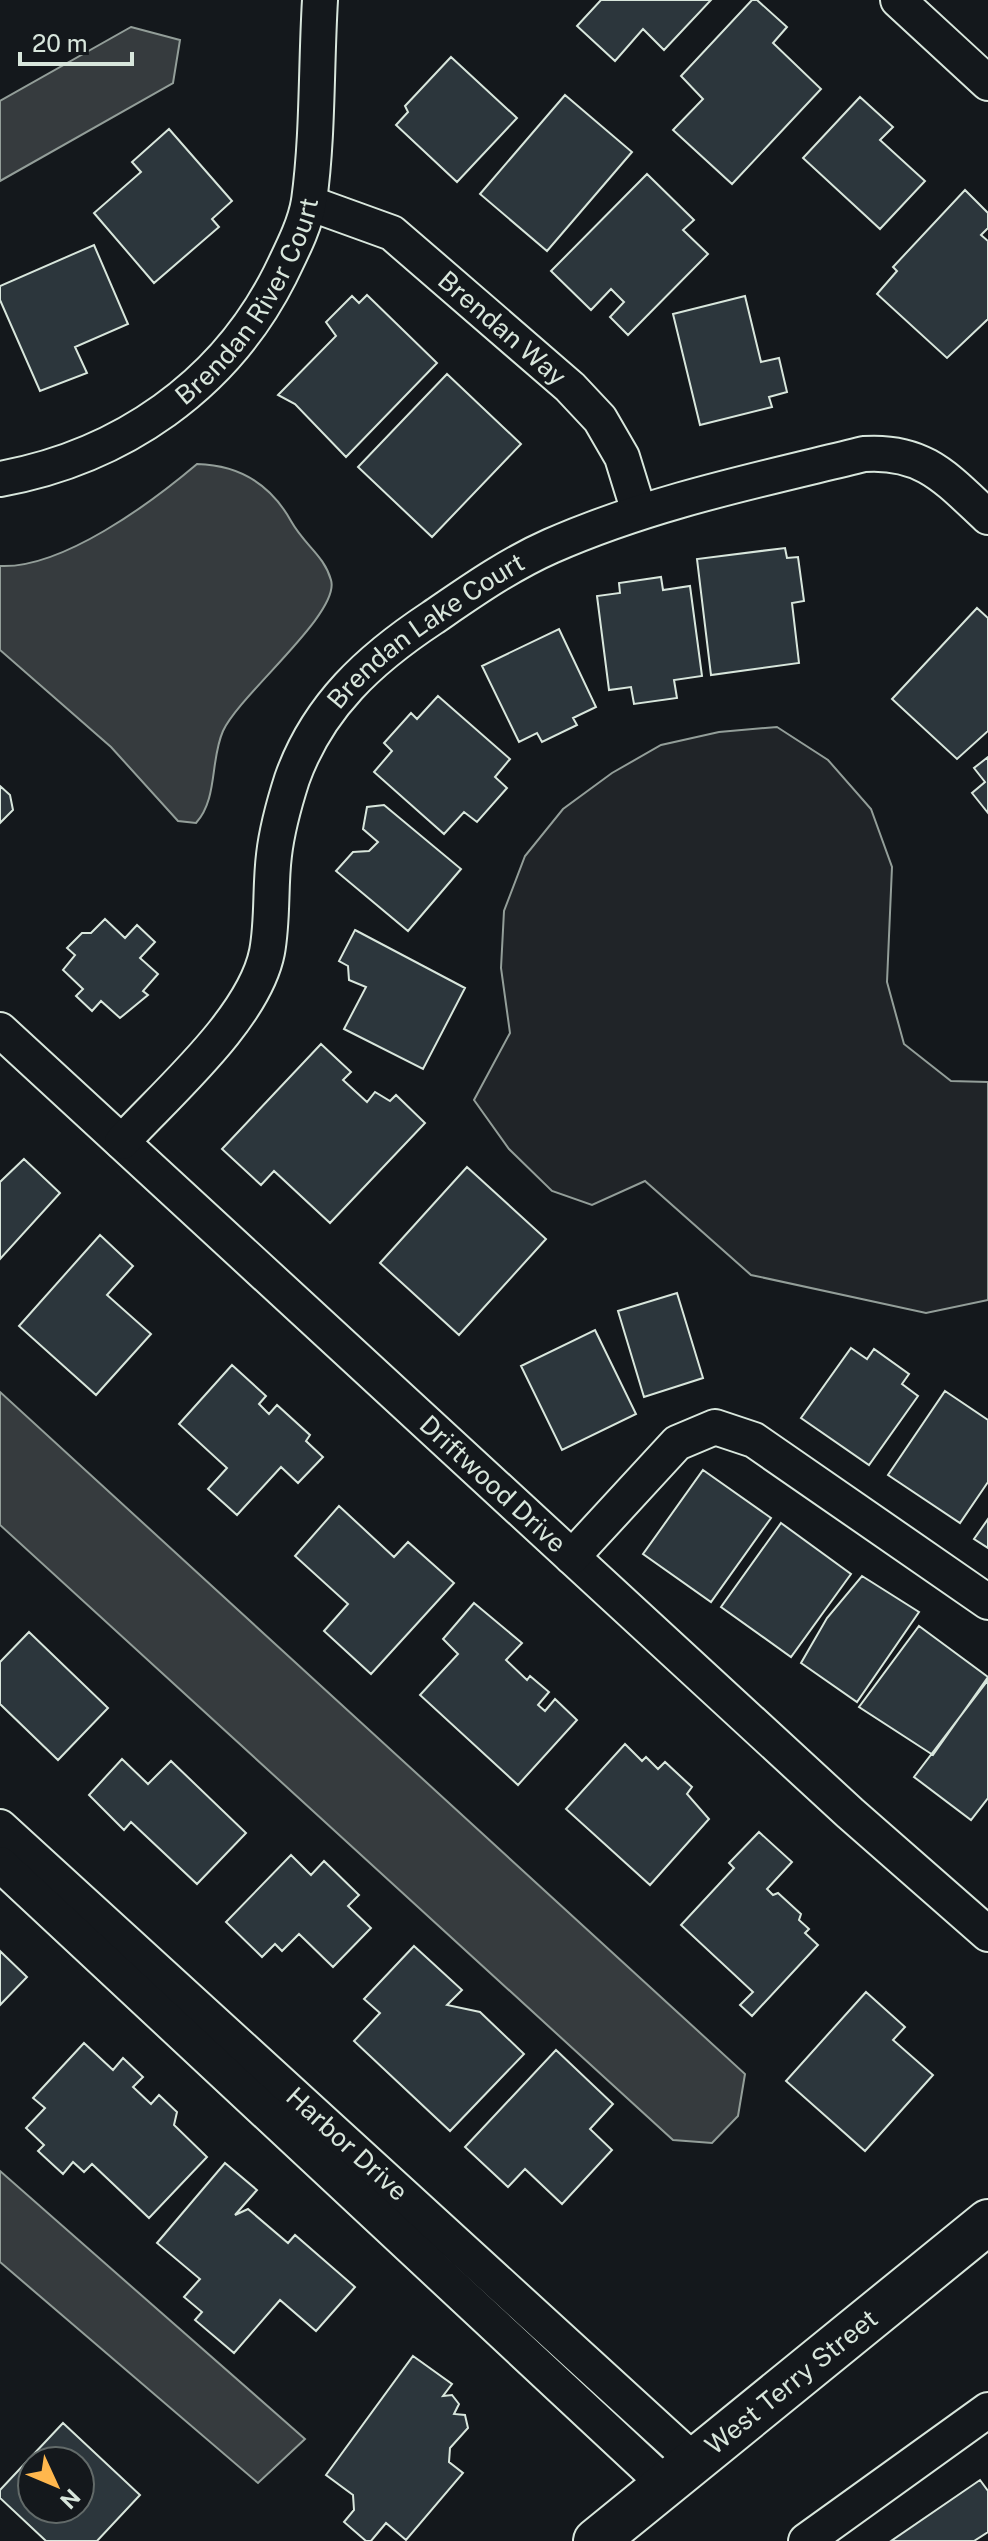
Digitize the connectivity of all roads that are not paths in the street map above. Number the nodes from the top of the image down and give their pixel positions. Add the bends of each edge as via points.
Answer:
1 (320, 0) edge
2 (898, 0) edge
3 (988, 83) edge
4 (309, 203) junction
5 (0, 479) edge
6 (639, 512) junction
7 (988, 517) edge
8 (0, 1030) edge
9 (122, 1142) junction
10 (572, 1557) junction
11 (988, 1602) edge
12 (0, 1827) edge
13 (0, 1864) edge
14 (988, 1934) edge
15 (988, 2222) edge
16 (988, 2410) edge
17 (680, 2474) junction
18 (596, 2541) edge
19 (806, 2541) edge

1 - 4 street, Brendan River Court
2 - 3 street
4 - 5 street, Brendan River Court via 294,247 249,326 188,393 119,441 40,472
4 - 6 street, Brendan Way via 392,233 570,387 600,419 622,457
6 - 7 street, Brendan Lake Court via 864,454 892,452 929,465
6 - 9 street, Brendan Lake Court via 493,576 362,669 334,701 305,750 280,816 267,954 253,992 229,1026
8 - 9 street, Driftwood Drive
9 - 10 street, Driftwood Drive
10 - 11 street via 677,1443 715,1427 754,1440
10 - 14 street, Driftwood Drive
12 - 17 street, Harbor Drive
13 - 17 street, Harbor Drive
15 - 17 street, West Terry Street
16 - 19 street
17 - 18 street, West Terry Street

